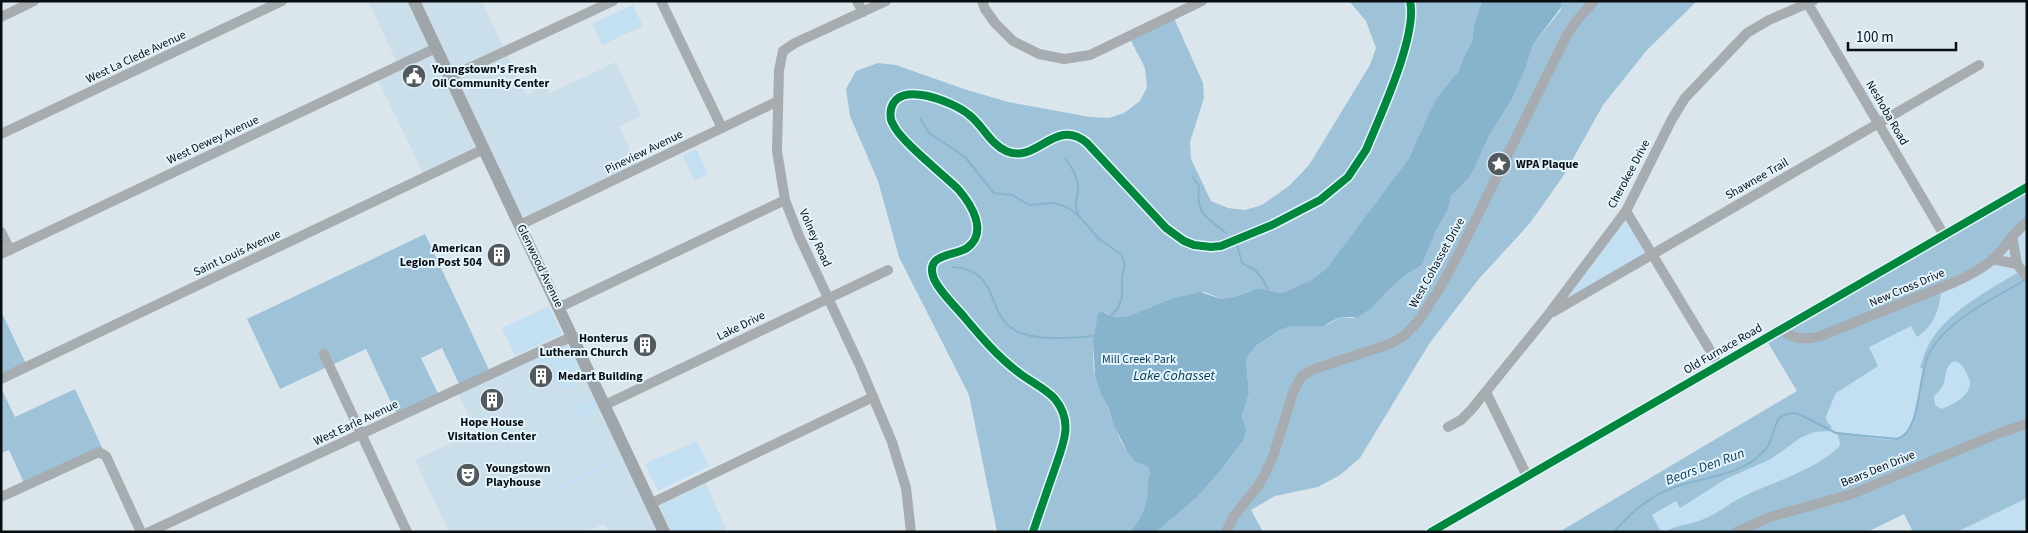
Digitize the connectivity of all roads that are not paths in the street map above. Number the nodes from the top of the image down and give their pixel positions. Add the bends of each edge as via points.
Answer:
1 (34, 1) edge
2 (282, 1) edge
3 (414, 1) edge
4 (613, 1) edge
5 (662, 1) edge
6 (858, 1) edge
7 (886, 1) edge
8 (982, 1) edge
9 (1202, 1) edge
10 (1594, 1) edge
11 (1810, 3) edge
12 (862, 12) junction
13 (1, 17) edge
14 (436, 48) junction
15 (1979, 65) dead end
16 (450, 77) junction
17 (778, 102) junction
18 (1878, 123) junction
19 (722, 128) junction
20 (1, 134) edge
21 (484, 149) junction
22 (2027, 187) edge
23 (785, 200) junction
24 (1626, 211) junction
25 (2027, 222) edge
26 (520, 225) junction
27 (1, 232) edge
28 (1944, 235) junction
29 (2012, 236) junction
30 (5, 252) edge
31 (1652, 255) junction
32 (1992, 260) junction
33 (888, 270) dead end
34 (2022, 271) edge
35 (828, 298) junction
36 (560, 308) junction
37 (1548, 315) junction
38 (1781, 329) junction
39 (573, 336) junction
40 (324, 354) dead end
41 (1719, 365) junction
42 (1, 378) edge
43 (1486, 392) junction
44 (874, 397) junction
45 (606, 405) junction
46 (2027, 424) edge
47 (1448, 427) dead end
48 (362, 434) junction
49 (1527, 476) junction
50 (1, 497) edge
51 (652, 503) junction
52 (141, 532) edge
53 (149, 532) edge
54 (407, 532) edge
55 (664, 532) edge
56 (911, 532) edge
57 (1226, 532) edge
58 (1431, 532) edge
59 (1736, 532) edge

1 - 13 street
2 - 20 street, West La Clede Avenue
3 - 14 main road, Glenwood Avenue
4 - 16 street
5 - 19 street
6 - 12 street
7 - 12 street, Volney Road
8 - 9 street via 995,23 1012,41 1039,54 1064,59 1090,55
10 - 57 street, West Cohasset Drive via 1567,35 1461,249 1419,320 1405,335 1390,344 1302,376 1265,474
11 - 18 street, Neshoba Road
11 - 24 street, Cherokee Drive via 1747,33 1685,98
12 - 17 street, Volney Road via 783,51
14 - 16 main road, Glenwood Avenue
14 - 30 street, West Dewey Avenue
15 - 18 street, Shawnee Trail
16 - 21 main road, Glenwood Avenue
17 - 19 street, Pineview Avenue
17 - 23 street, Volney Road via 777,150
18 - 28 street, Neshoba Road
18 - 31 street, Shawnee Trail
19 - 26 street, Pineview Avenue
21 - 26 main road, Glenwood Avenue
21 - 42 street, Saint Louis Avenue
22 - 28 street, Old Furnace Road
23 - 35 street, Volney Road
23 - 36 street
24 - 31 street
24 - 37 street, Cherokee Drive
25 - 29 street, New Cross Drive
26 - 36 main road, Glenwood Avenue
27 - 30 street
28 - 38 street, Old Furnace Road
29 - 32 street, New Cross Drive
29 - 34 street
31 - 37 street, Shawnee Trail
31 - 41 street
32 - 34 street
32 - 38 street, New Cross Drive via 1955,282 1821,336 1800,339
33 - 35 street, Lake Drive
35 - 44 street, Volney Road
35 - 45 street, Lake Drive
36 - 39 main road, Glenwood Avenue
37 - 43 street, Cherokee Drive
38 - 41 street, Old Furnace Road
39 - 45 main road, Glenwood Avenue
39 - 48 street, West Earle Avenue
40 - 48 street
41 - 49 street, Old Furnace Road
43 - 47 street, Cherokee Drive via 1466,416
43 - 49 street
44 - 51 street
44 - 56 street, Volney Road via 902,470
45 - 51 main road, Glenwood Avenue
46 - 59 street, Bears Den Drive via 1852,494 1770,517
48 - 53 street, West Earle Avenue
48 - 54 street
49 - 58 street, Old Furnace Road
50 - 52 street via 97,453 103,454
51 - 55 main road, Glenwood Avenue

